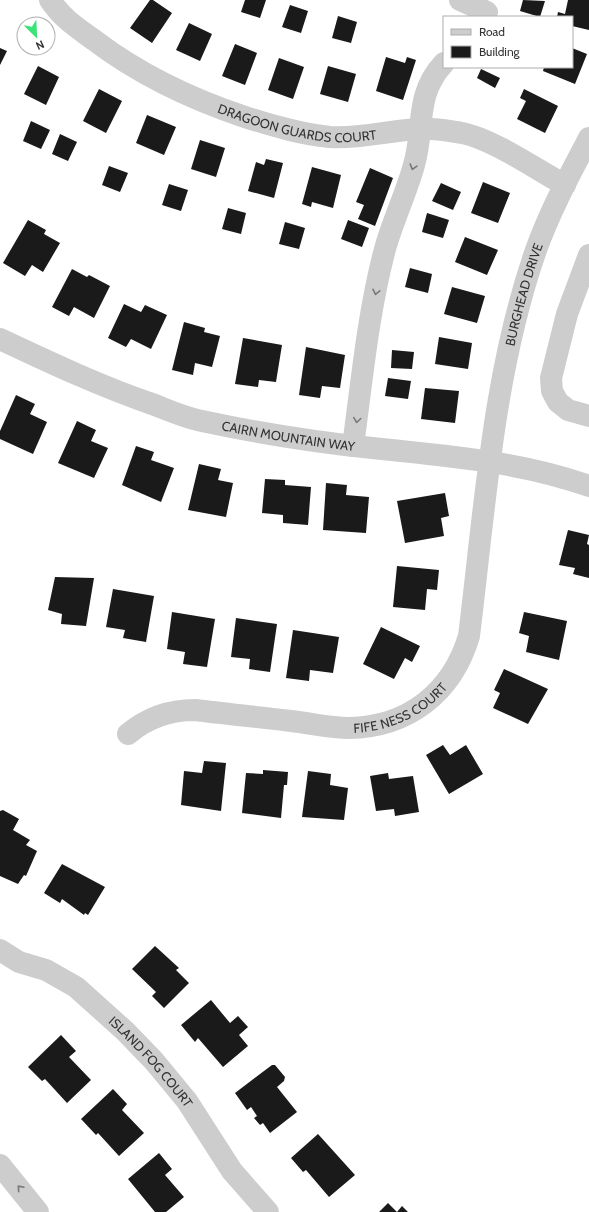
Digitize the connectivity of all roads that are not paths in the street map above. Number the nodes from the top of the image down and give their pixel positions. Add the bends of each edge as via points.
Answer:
1 (50, 0) edge
2 (460, 0) edge
3 (488, 10) edge
4 (443, 64) edge
5 (419, 129) junction
6 (589, 138) edge
7 (565, 185) junction
8 (589, 255) edge
9 (0, 339) edge
10 (589, 416) edge
11 (353, 446) junction
12 (491, 461) junction
13 (589, 486) edge
14 (128, 734) dead end
15 (0, 950) edge
16 (0, 1165) edge
17 (38, 1212) edge
18 (268, 1212) edge

1 - 5 street, DRAGOON GUARDS COURT via 61,16 116,56 160,82 207,104 298,133 331,137 358,137
2 - 3 street
4 - 5 street via 427,90
5 - 7 street, DRAGOON GUARDS COURT via 437,129 486,141
5 -> 11 street via 415,164 386,248 370,319
6 - 7 street, BURGHEAD DRIVE
7 - 12 street, BURGHEAD DRIVE via 536,249 518,309 504,370
8 - 10 street via 567,314 551,378 552,391 558,402 568,410
9 - 11 street, CAIRN MOUNTAIN WAY via 64,370 200,420 257,432
11 - 12 street, CAIRN MOUNTAIN WAY
12 - 13 street, CAIRN MOUNTAIN WAY via 562,476
12 - 14 street, FIFE NESS COURT via 469,636 456,669 438,693 423,706 380,724 348,728 179,710 159,714 141,723
15 - 18 street, ISLAND FOG COURT via 19,962 46,970 76,987 125,1031 187,1101 232,1171
17 -> 16 street

